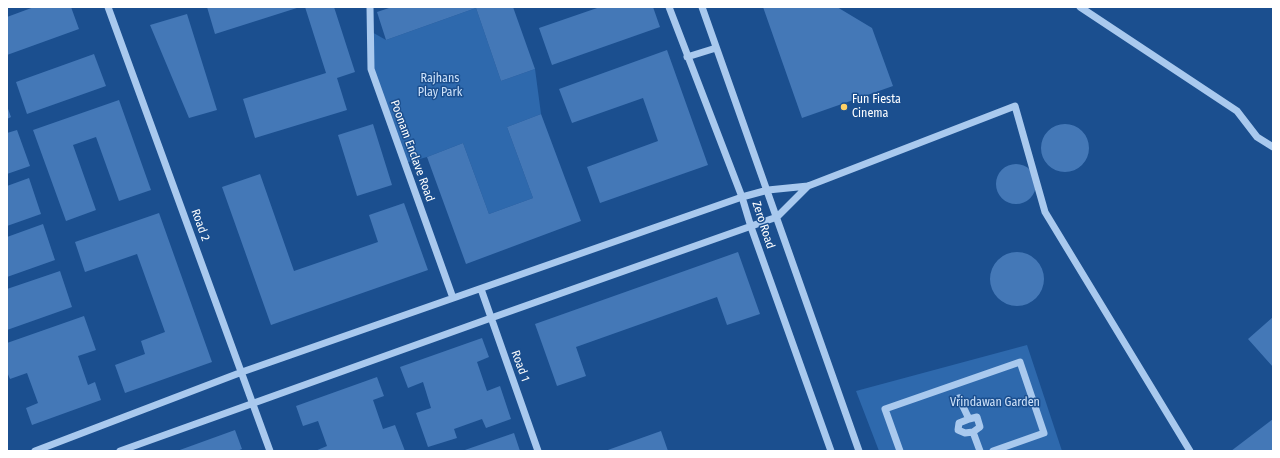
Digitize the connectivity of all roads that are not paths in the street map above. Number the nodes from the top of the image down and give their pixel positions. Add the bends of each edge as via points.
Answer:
1 (108, 7) edge
2 (370, 7) edge
3 (669, 7) edge
4 (702, 7) edge
5 (1080, 7) edge
6 (716, 48) junction
7 (687, 57) junction
8 (1273, 147) edge
9 (808, 186) junction
10 (768, 190) junction
11 (742, 197) junction
12 (777, 217) junction
13 (751, 227) junction
14 (481, 289) junction
15 (453, 298) junction
16 (491, 318) junction
17 (242, 372) junction
18 (959, 398) dead end
19 (253, 403) junction
20 (969, 419) junction
21 (973, 432) junction
22 (35, 451) edge
23 (120, 451) edge
24 (270, 451) edge
25 (538, 451) edge
26 (831, 451) edge
27 (859, 451) edge
28 (900, 451) edge
29 (980, 451) edge
30 (993, 451) edge
31 (1190, 451) edge

1 - 17 street, Road 2
2 - 15 street, Poonam Enclave Road via 371,69
3 - 7 street, Zero Road
4 - 6 street, Zero Road
5 - 8 street via 1237,111 1257,137
6 - 7 street
6 - 10 street, Zero Road
7 - 11 street, Zero Road
9 - 10 street
9 - 12 street
9 - 31 street via 1015,106 1045,212
10 - 11 street
10 - 12 street, Zero Road
11 - 13 street, Zero Road
11 - 14 street
12 - 13 street
12 - 27 street, Zero Road
13 - 16 street
13 - 26 street, Zero Road
14 - 15 street
14 - 16 street, Road 1
15 - 17 street
16 - 19 street
16 - 25 street, Road 1
17 - 19 street, Road 2
17 - 22 street
18 - 20 street
19 - 23 street
19 - 24 street, Road 2
20 - 21 street via 977,417 980,427
20 - 21 street via 959,423 958,430 965,433
21 - 29 street
28 - 30 street via 885,409 1020,362 1044,433

